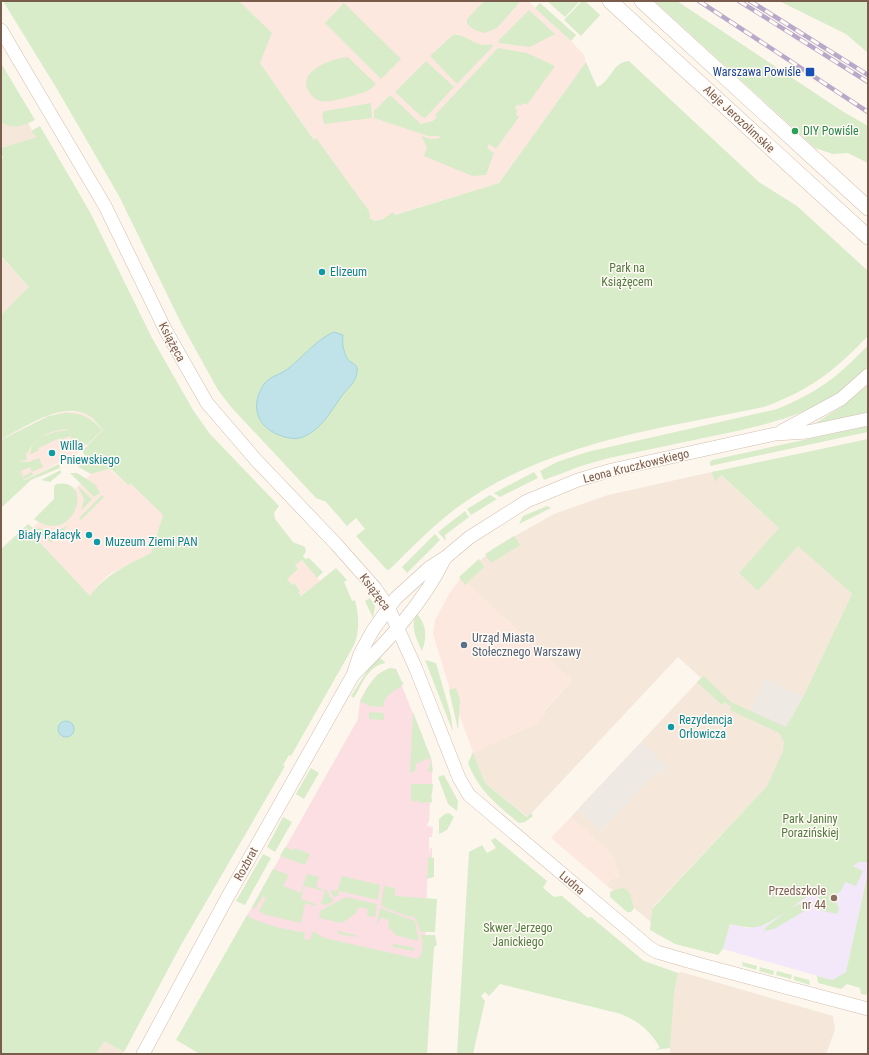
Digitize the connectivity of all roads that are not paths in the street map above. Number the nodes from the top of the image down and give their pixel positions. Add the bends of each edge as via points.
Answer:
1 (642, 1) edge
2 (615, 5) edge
3 (1, 30) edge
4 (868, 208) edge
5 (868, 238) edge
6 (868, 375) edge
7 (868, 419) edge
8 (775, 434) junction
9 (446, 557) junction
10 (394, 617) junction
11 (353, 675) junction
12 (868, 1009) edge
13 (143, 1054) edge

1 - 4 main road, Aleje Jerozolimskie
2 - 5 main road, Aleje Jerozolimskie
3 - 10 street, Książęca via 105,206 166,332 207,403 256,460 375,588
6 - 8 street, Leona Kruczkowskiego via 841,399
7 - 8 street, Leona Kruczkowskiego via 807,432
8 - 9 street, Leona Kruczkowskiego via 612,470 578,480 538,496 507,513 470,536
9 - 10 street, Leona Kruczkowskiego via 437,576
9 - 10 street, Leona Kruczkowskiego via 429,568 401,593
10 - 11 street, Rozbrat via 377,652
10 - 11 street, Rozbrat via 360,654
10 - 12 street, Ludna via 459,778 469,795 650,948 709,967
11 - 13 street, Rozbrat via 223,905

